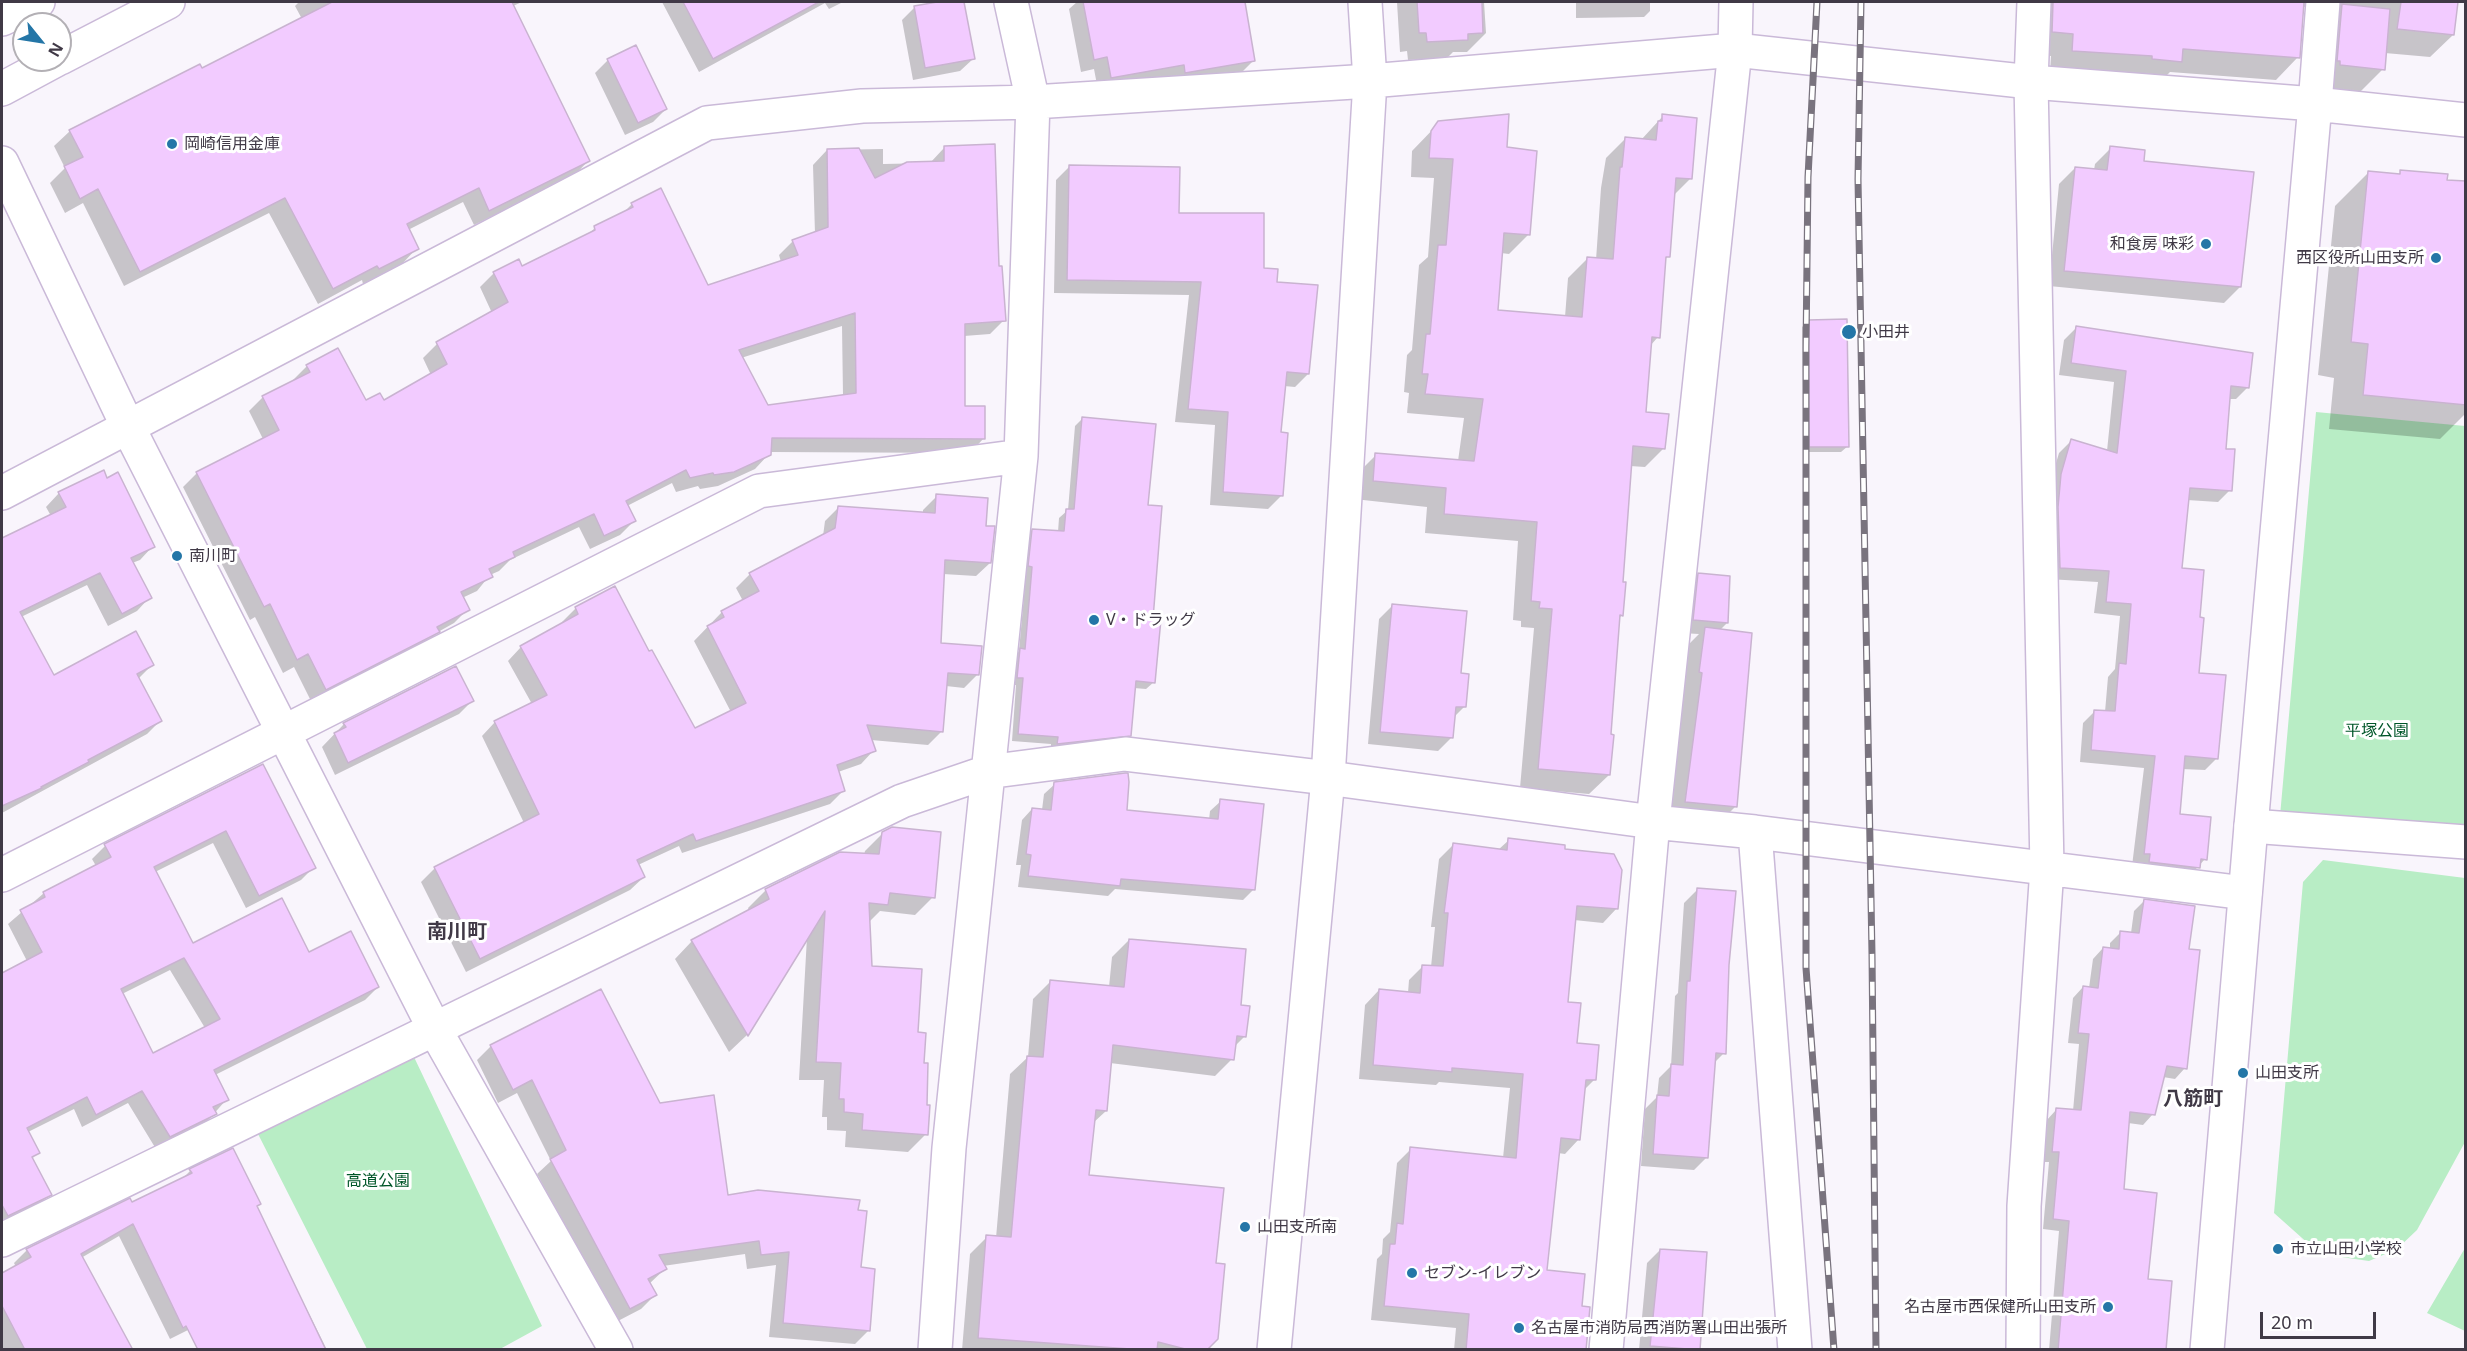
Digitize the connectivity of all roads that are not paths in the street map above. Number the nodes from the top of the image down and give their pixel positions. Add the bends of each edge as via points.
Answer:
1 (38, 2) edge
2 (168, 2) edge
3 (1011, 2) edge
4 (1365, 2) edge
5 (1736, 2) edge
6 (2034, 2) edge
7 (2323, 2) edge
8 (2, 19) edge
9 (1735, 50) junction
10 (72, 52) edge
11 (34, 72) edge
12 (1370, 81) junction
13 (2031, 82) junction
14 (2, 89) edge
15 (1033, 102) junction
16 (2315, 104) junction
17 (2466, 120) edge
18 (2, 163) edge
19 (128, 427) junction
20 (1021, 456) junction
21 (2, 493) edge
22 (282, 732) junction
23 (987, 772) junction
24 (1328, 778) junction
25 (1653, 822) junction
26 (2251, 826) junction
27 (1755, 832) junction
28 (2466, 842) edge
29 (2047, 868) junction
30 (2, 875) edge
31 (2245, 893) junction
32 (434, 1028) junction
33 (2, 1240) edge
34 (616, 1350) edge
35 (935, 1350) edge
36 (1274, 1350) edge
37 (1606, 1350) edge
38 (1795, 1350) edge
39 (2023, 1350) edge
40 (2207, 1350) edge

1 - 8 street
2 - 10 street
3 - 15 street
4 - 12 street
5 - 9 street
6 - 13 street
7 - 16 street
9 - 12 street
9 - 13 street
9 - 25 street
11 - 14 street
12 - 15 street
12 - 24 street
13 - 16 street
13 - 29 street
15 - 19 street via 862,106 707,123
15 - 20 street
16 - 17 street
16 - 26 street
18 - 19 street
19 - 21 street
19 - 22 street
20 - 22 street via 759,491
20 - 23 street
22 - 30 street
22 - 32 street
23 - 24 street via 1125,754
23 - 32 street via 902,801
23 - 35 street via 949,1148
24 - 25 street
24 - 36 street
25 - 27 street
25 - 37 street
26 - 28 street
26 - 31 street
27 - 29 street
27 - 38 street
29 - 31 street
29 - 39 street via 2024,1206
31 - 40 street
32 - 33 street
32 - 34 street

